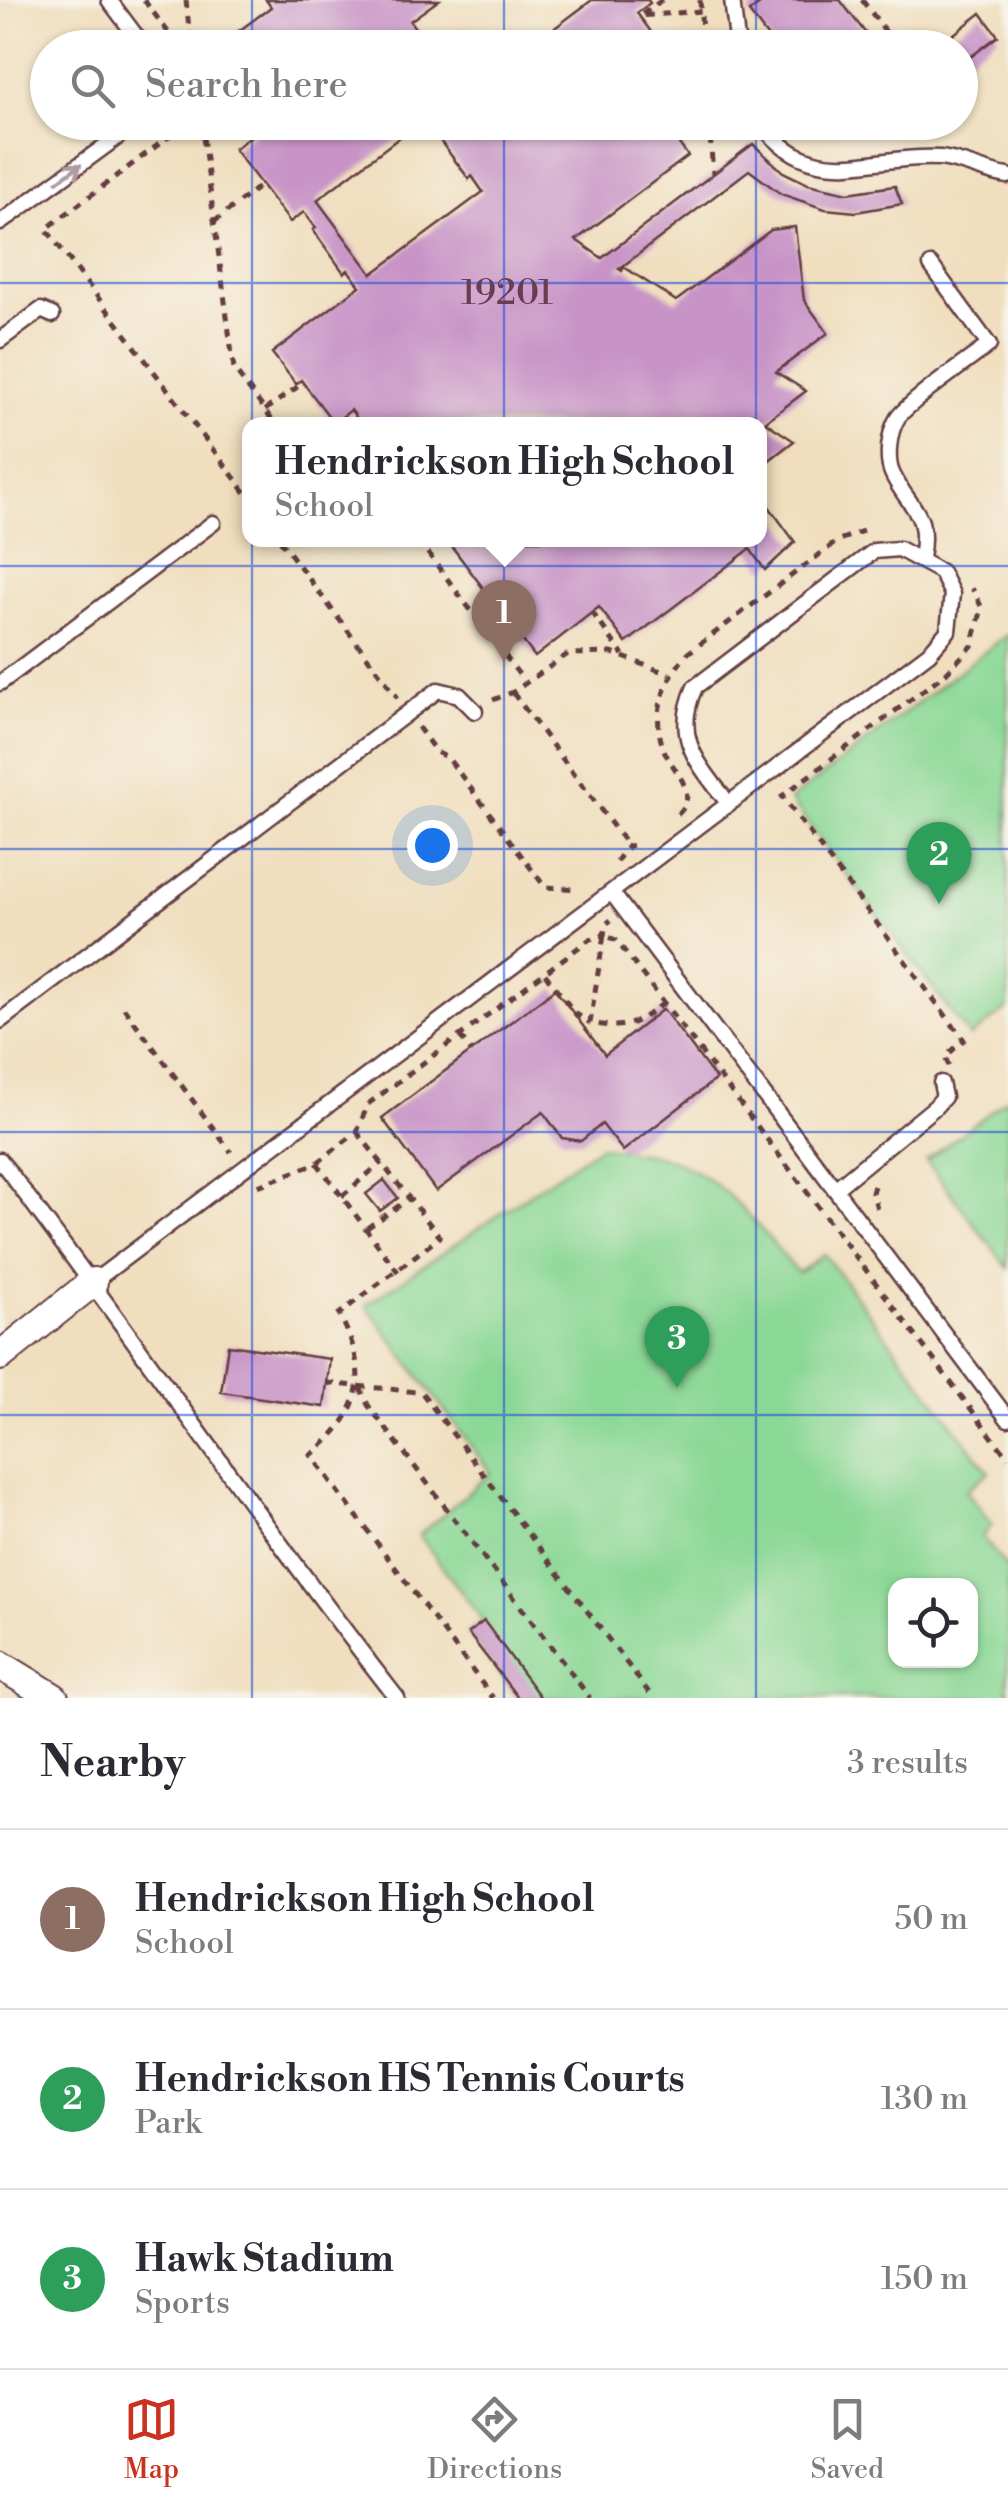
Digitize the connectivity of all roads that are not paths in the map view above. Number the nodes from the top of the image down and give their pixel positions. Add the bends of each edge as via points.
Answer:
1 (110, 0) edge
2 (732, 0) edge
3 (132, 30) edge
4 (736, 30) edge
5 (113, 140) edge
6 (774, 140) edge
7 (1008, 176) edge
8 (0, 222) edge
9 (931, 265) dead end
10 (52, 316) dead end
11 (0, 340) edge
12 (213, 524) dead end
13 (921, 558) junction
14 (0, 682) edge
15 (475, 711) dead end
16 (728, 803) junction
17 (612, 893) junction
18 (0, 1020) edge
19 (941, 1082) dead end
20 (0, 1160) edge
21 (835, 1189) junction
22 (93, 1282) junction
23 (0, 1356) edge
24 (1008, 1419) edge
25 (0, 1666) edge
26 (54, 1698) edge
27 (397, 1698) edge

1 - 3 lane
2 - 4 lane
8 -> 5 lane
6 - 7 lane via 825,166 945,158
9 - 13 lane via 988,345 898,416 890,441 890,470 925,534
10 - 11 lane via 41,310
12 - 14 lane
13 - 16 lane via 941,572 952,594 948,631 929,654
13 - 16 lane via 899,550 874,552 695,687 684,729
15 - 18 lane via 459,695 438,690
16 - 17 lane
17 - 21 lane
17 - 22 lane
19 - 21 lane via 944,1096 935,1107
20 - 22 lane
21 - 24 lane
22 - 23 street
22 - 27 lane
25 - 26 street

